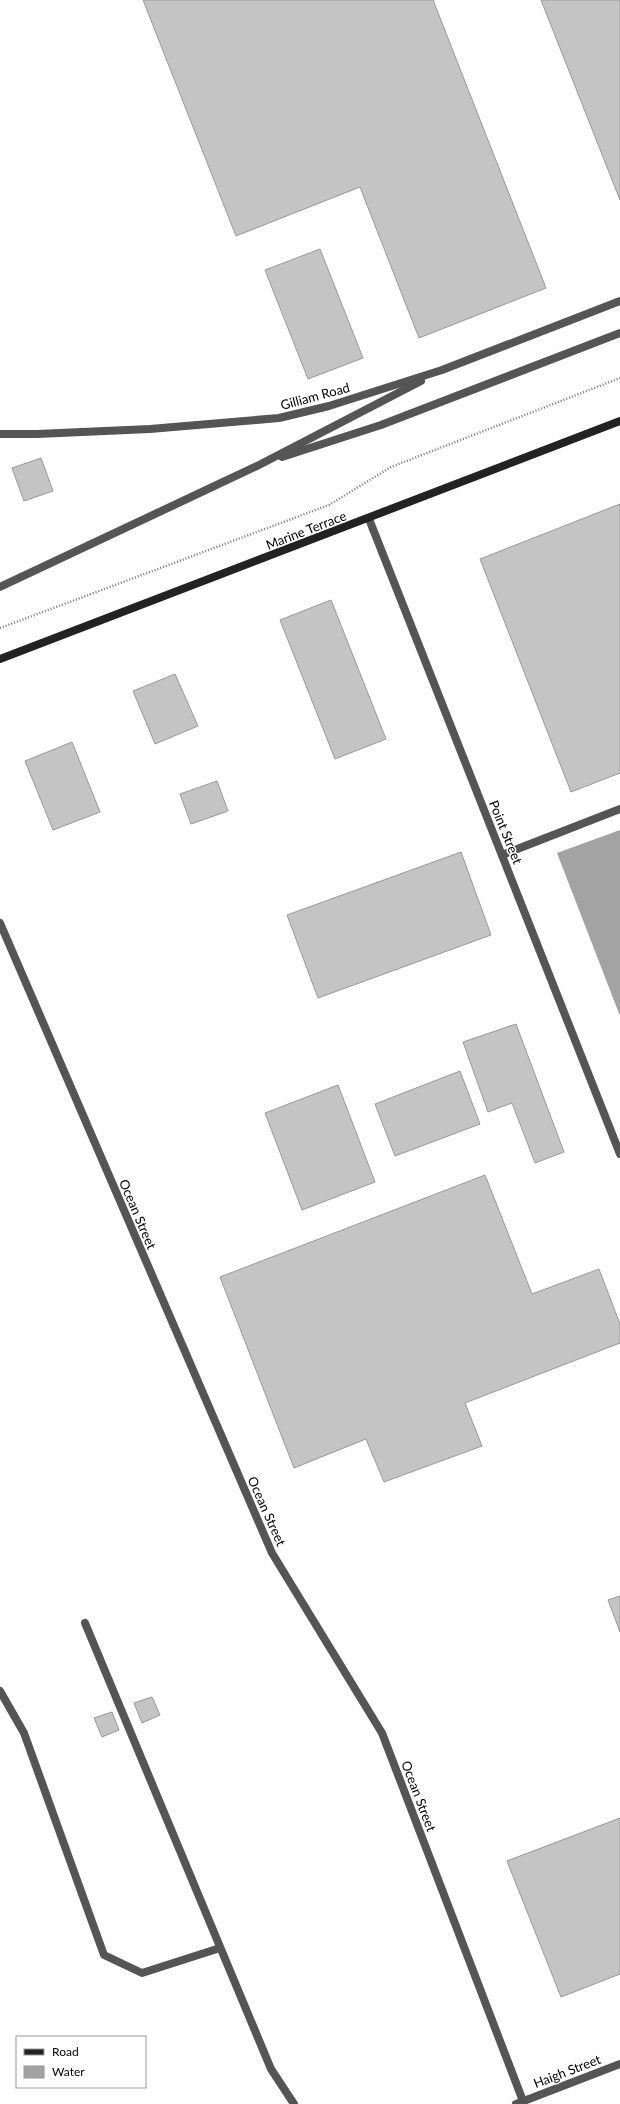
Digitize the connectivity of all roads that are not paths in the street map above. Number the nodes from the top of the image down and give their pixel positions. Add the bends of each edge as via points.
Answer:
1 (620, 300) edge
2 (620, 333) edge
3 (442, 370) junction
4 (620, 421) edge
5 (0, 434) edge
6 (259, 465) junction
7 (369, 519) junction
8 (0, 587) edge
9 (0, 659) edge
10 (620, 810) edge
11 (502, 856) junction
12 (0, 923) edge
13 (620, 1154) edge
14 (85, 1623) dead end
15 (0, 1692) edge
16 (220, 1948) junction
17 (620, 2064) edge
18 (519, 2102) edge
19 (294, 2104) edge

1 - 3 street, Gilliam Road
2 - 6 street via 380,425
3 - 5 street, Gilliam Road via 329,406 279,418 150,429
3 - 6 street
4 - 7 main road, Marine Terrace
6 - 8 street
7 - 9 main road, Marine Terrace
7 - 11 street, Point Street
10 - 11 street
11 - 13 street, Point Street
12 - 18 street, Ocean Street via 272,1553 382,1733
14 - 16 street
15 - 16 street via 24,1733 104,1955 142,1973
16 - 19 street via 271,2069
17 - 18 street, Haigh Street

